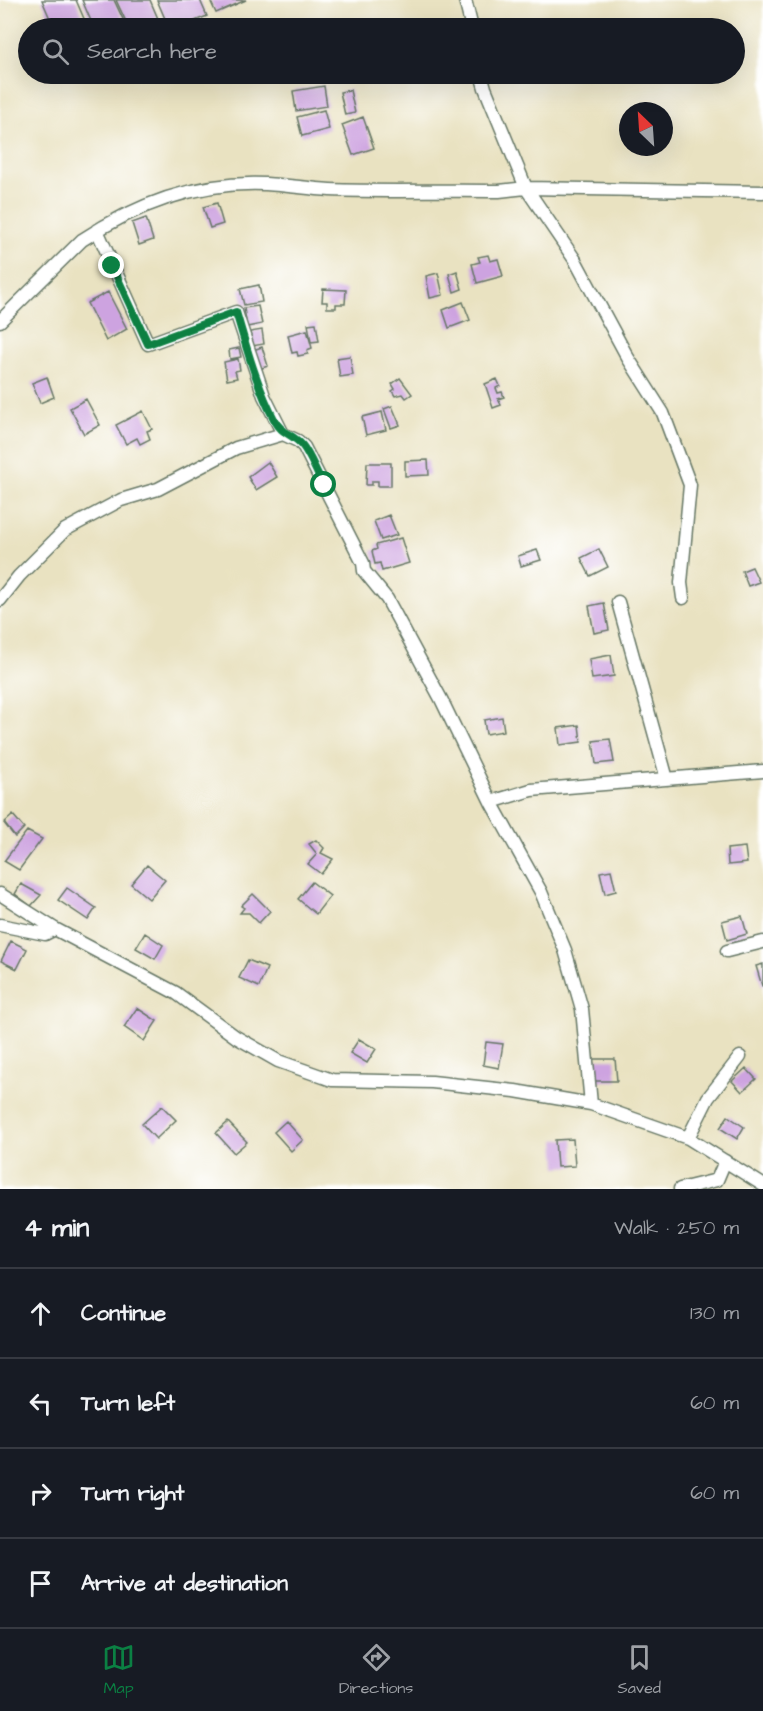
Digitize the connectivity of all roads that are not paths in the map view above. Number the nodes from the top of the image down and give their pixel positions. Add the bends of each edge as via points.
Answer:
1 (465, 0) edge
2 (470, 18) edge
3 (484, 84) edge
4 (526, 188) junction
5 (763, 192) edge
6 (97, 230) junction
7 (0, 321) edge
8 (283, 434) junction
9 (683, 598) dead end
10 (0, 600) edge
11 (618, 602) dead end
12 (763, 771) edge
13 (667, 780) junction
14 (491, 802) junction
15 (0, 894) edge
16 (0, 925) edge
17 (55, 929) junction
18 (763, 942) edge
19 (727, 951) dead end
20 (740, 1057) dead end
21 (591, 1104) junction
22 (688, 1138) junction
23 (725, 1161) junction
24 (718, 1184) edge
25 (763, 1185) edge
26 (680, 1189) edge

1 - 2 street
3 - 4 street
4 - 5 street
4 - 6 street via 329,190 265,184 205,187 148,204
4 - 9 street via 575,260 663,413 690,485
6 - 7 street
6 - 8 street via 148,344 236,312 264,396
8 - 10 street via 236,448 158,489 121,500 65,530
8 - 14 street via 304,447 364,572 387,599
11 - 13 street
12 - 13 street
13 - 14 street via 531,790
14 - 21 street via 541,892 566,950 582,1009
15 - 17 street
16 - 17 street via 45,934
17 - 21 street via 176,993 236,1037 278,1061 332,1080 432,1083
18 - 19 street
20 - 22 street via 708,1098
21 - 22 street
22 - 23 street
23 - 24 street
23 - 25 street
24 - 26 street

